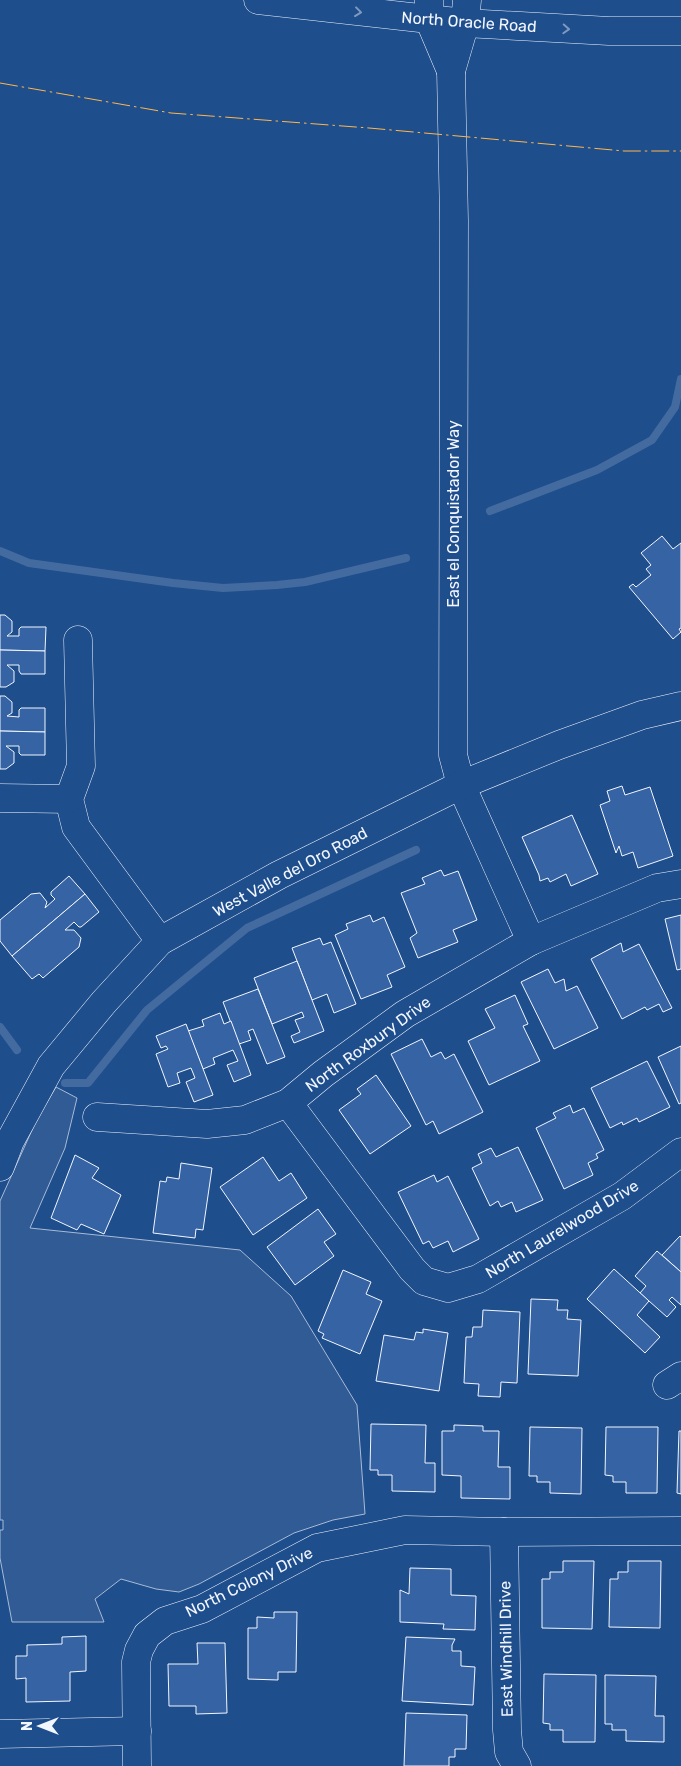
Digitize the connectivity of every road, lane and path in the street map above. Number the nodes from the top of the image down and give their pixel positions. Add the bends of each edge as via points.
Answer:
1 (258, 0) edge
2 (429, 10) edge
3 (466, 11) edge
4 (681, 31) edge
5 (451, 71) junction
6 (78, 640) dead end
7 (681, 706) edge
8 (461, 785) junction
9 (0, 798) edge
10 (69, 799) junction
11 (681, 884) edge
12 (160, 941) junction
13 (531, 941) junction
14 (288, 1103) junction
15 (97, 1118) dead end
16 (681, 1152) edge
17 (0, 1167) edge
18 (681, 1531) edge
19 (504, 1532) junction
20 (137, 1731) junction
21 (0, 1734) edge
22 (137, 1766) edge
23 (516, 1766) edge

1 -> 2 main road, North Oracle Road
2 - 3 main road, North Oracle Road
2 - 5 main road
3 -> 4 main road, North Oracle Road via 610,31
3 - 5 main road
5 - 8 main road, East el Conquistador Way via 454,221 453,755
6 - 10 main road via 81,766
7 - 8 main road, West Valle del Oro Road via 642,715
8 - 12 main road, West Valle del Oro Road via 279,875
8 - 13 main road, East el Conquistador Way
9 - 10 main road
10 - 12 main road via 76,827
11 - 13 main road, North Roxbury Drive via 657,888
12 - 17 main road, West Valle del Oro Road via 51,1066 10,1140
13 - 14 main road, North Roxbury Drive via 405,1014
14 - 15 main road, North Roxbury Drive via 245,1120 207,1124
14 - 16 main road, North Laurelwood Drive via 433,1293 478,1279 622,1196
18 - 19 main road, North Colony Drive
19 - 20 main road, North Colony Drive via 405,1530 317,1548 202,1609 165,1622 139,1637
19 - 23 main road, East Windhill Drive via 507,1730 509,1752
20 - 21 main road
20 - 22 main road, North Colony Drive

